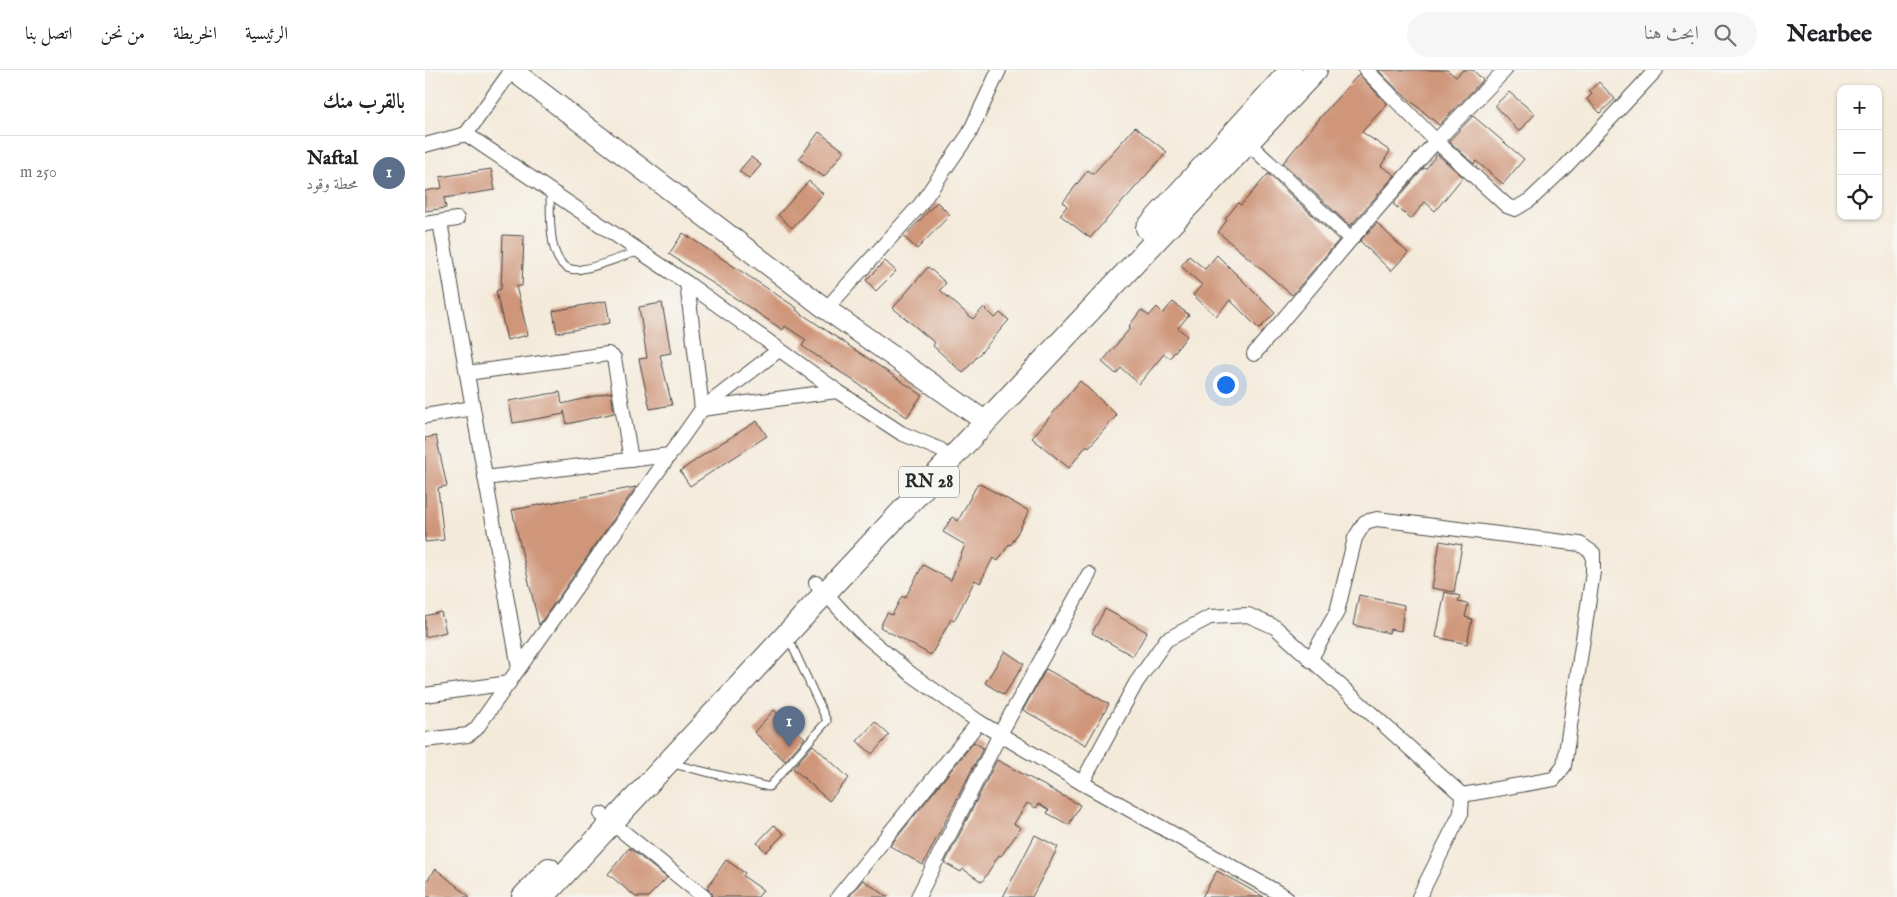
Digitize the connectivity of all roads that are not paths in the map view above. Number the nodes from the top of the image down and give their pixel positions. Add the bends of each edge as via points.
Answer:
1 (512, 70) edge
2 (999, 70) edge
3 (1291, 70) edge
4 (1317, 70) edge
5 (1365, 70) edge
6 (1505, 70) edge
7 (1656, 70) edge
8 (466, 134) junction
9 (1437, 141) junction
10 (1247, 143) junction
11 (425, 145) edge
12 (550, 191) junction
13 (457, 219) dead end
14 (441, 222) junction
15 (425, 224) edge
16 (1351, 239) junction
17 (638, 252) junction
18 (687, 283) junction
19 (826, 308) junction
20 (779, 350) junction
21 (1254, 354) dead end
22 (467, 373) junction
23 (837, 391) junction
24 (473, 408) junction
25 (702, 409) junction
26 (425, 416) edge
27 (980, 418) junction
28 (941, 450) junction
29 (669, 455) junction
30 (631, 460) junction
31 (485, 478) junction
32 (1089, 574) dead end
33 (821, 587) junction
34 (787, 635) junction
35 (1310, 660) junction
36 (519, 668) junction
37 (509, 682) junction
38 (425, 695) edge
39 (979, 722) junction
40 (1000, 734) junction
41 (425, 740) edge
42 (667, 763) junction
43 (1082, 783) junction
44 (1462, 795) junction
45 (607, 818) junction
46 (688, 892) edge
47 (523, 897) edge
48 (543, 897) edge
49 (703, 897) edge
50 (838, 897) edge
51 (918, 897) edge
52 (1286, 897) edge
53 (1419, 897) edge

1 - 8 street
1 - 19 main road
2 - 19 street via 969,134 920,206
3 - 27 main road, RN 28
4 - 10 main road, RN 28
5 - 9 street
6 - 9 street
7 - 9 street via 1564,168 1530,200 1515,209 1507,206
8 - 11 street
8 - 12 street
9 - 16 street
10 - 16 street
10 - 27 main road, RN 28
12 - 17 street
12 - 17 lane via 553,248 558,261 568,269 580,270
13 - 14 street
14 - 15 street
14 - 22 street
16 - 21 street
17 - 18 street
18 - 20 street
18 - 25 street
19 - 27 main road
20 - 23 street
20 - 25 street
22 - 24 street
22 - 30 street via 609,354 615,358
23 - 25 street
23 - 28 street via 901,433
24 - 26 street
24 - 31 street
25 - 29 street
27 - 28 main road, RN 28
27 - 33 main road, RN 28
28 - 33 main road, RN 28
29 - 30 street
29 - 36 street
30 - 31 street
31 - 36 street
32 - 40 street
33 - 34 main road, RN 28
33 - 39 street via 860,630 911,674
33 - 45 main road, RN 28
34 - 42 main road, RN 28
34 - 42 lane via 827,721 769,787
35 - 43 street via 1275,628 1248,616 1210,617 1184,630 1166,640 1136,684
35 - 44 street
35 - 44 street via 1337,612 1355,538 1365,522 1377,519 1581,544 1593,553 1593,572 1564,766 1554,779
36 - 37 street
37 - 38 street
37 - 41 street via 476,729 468,734
39 - 40 street
39 - 50 street
40 - 43 street
40 - 51 street
42 - 45 main road, RN 28
43 - 52 street
44 - 53 street via 1461,813
45 - 46 street
45 - 47 main road, RN 28
45 - 48 main road, RN 28
46 - 49 street

